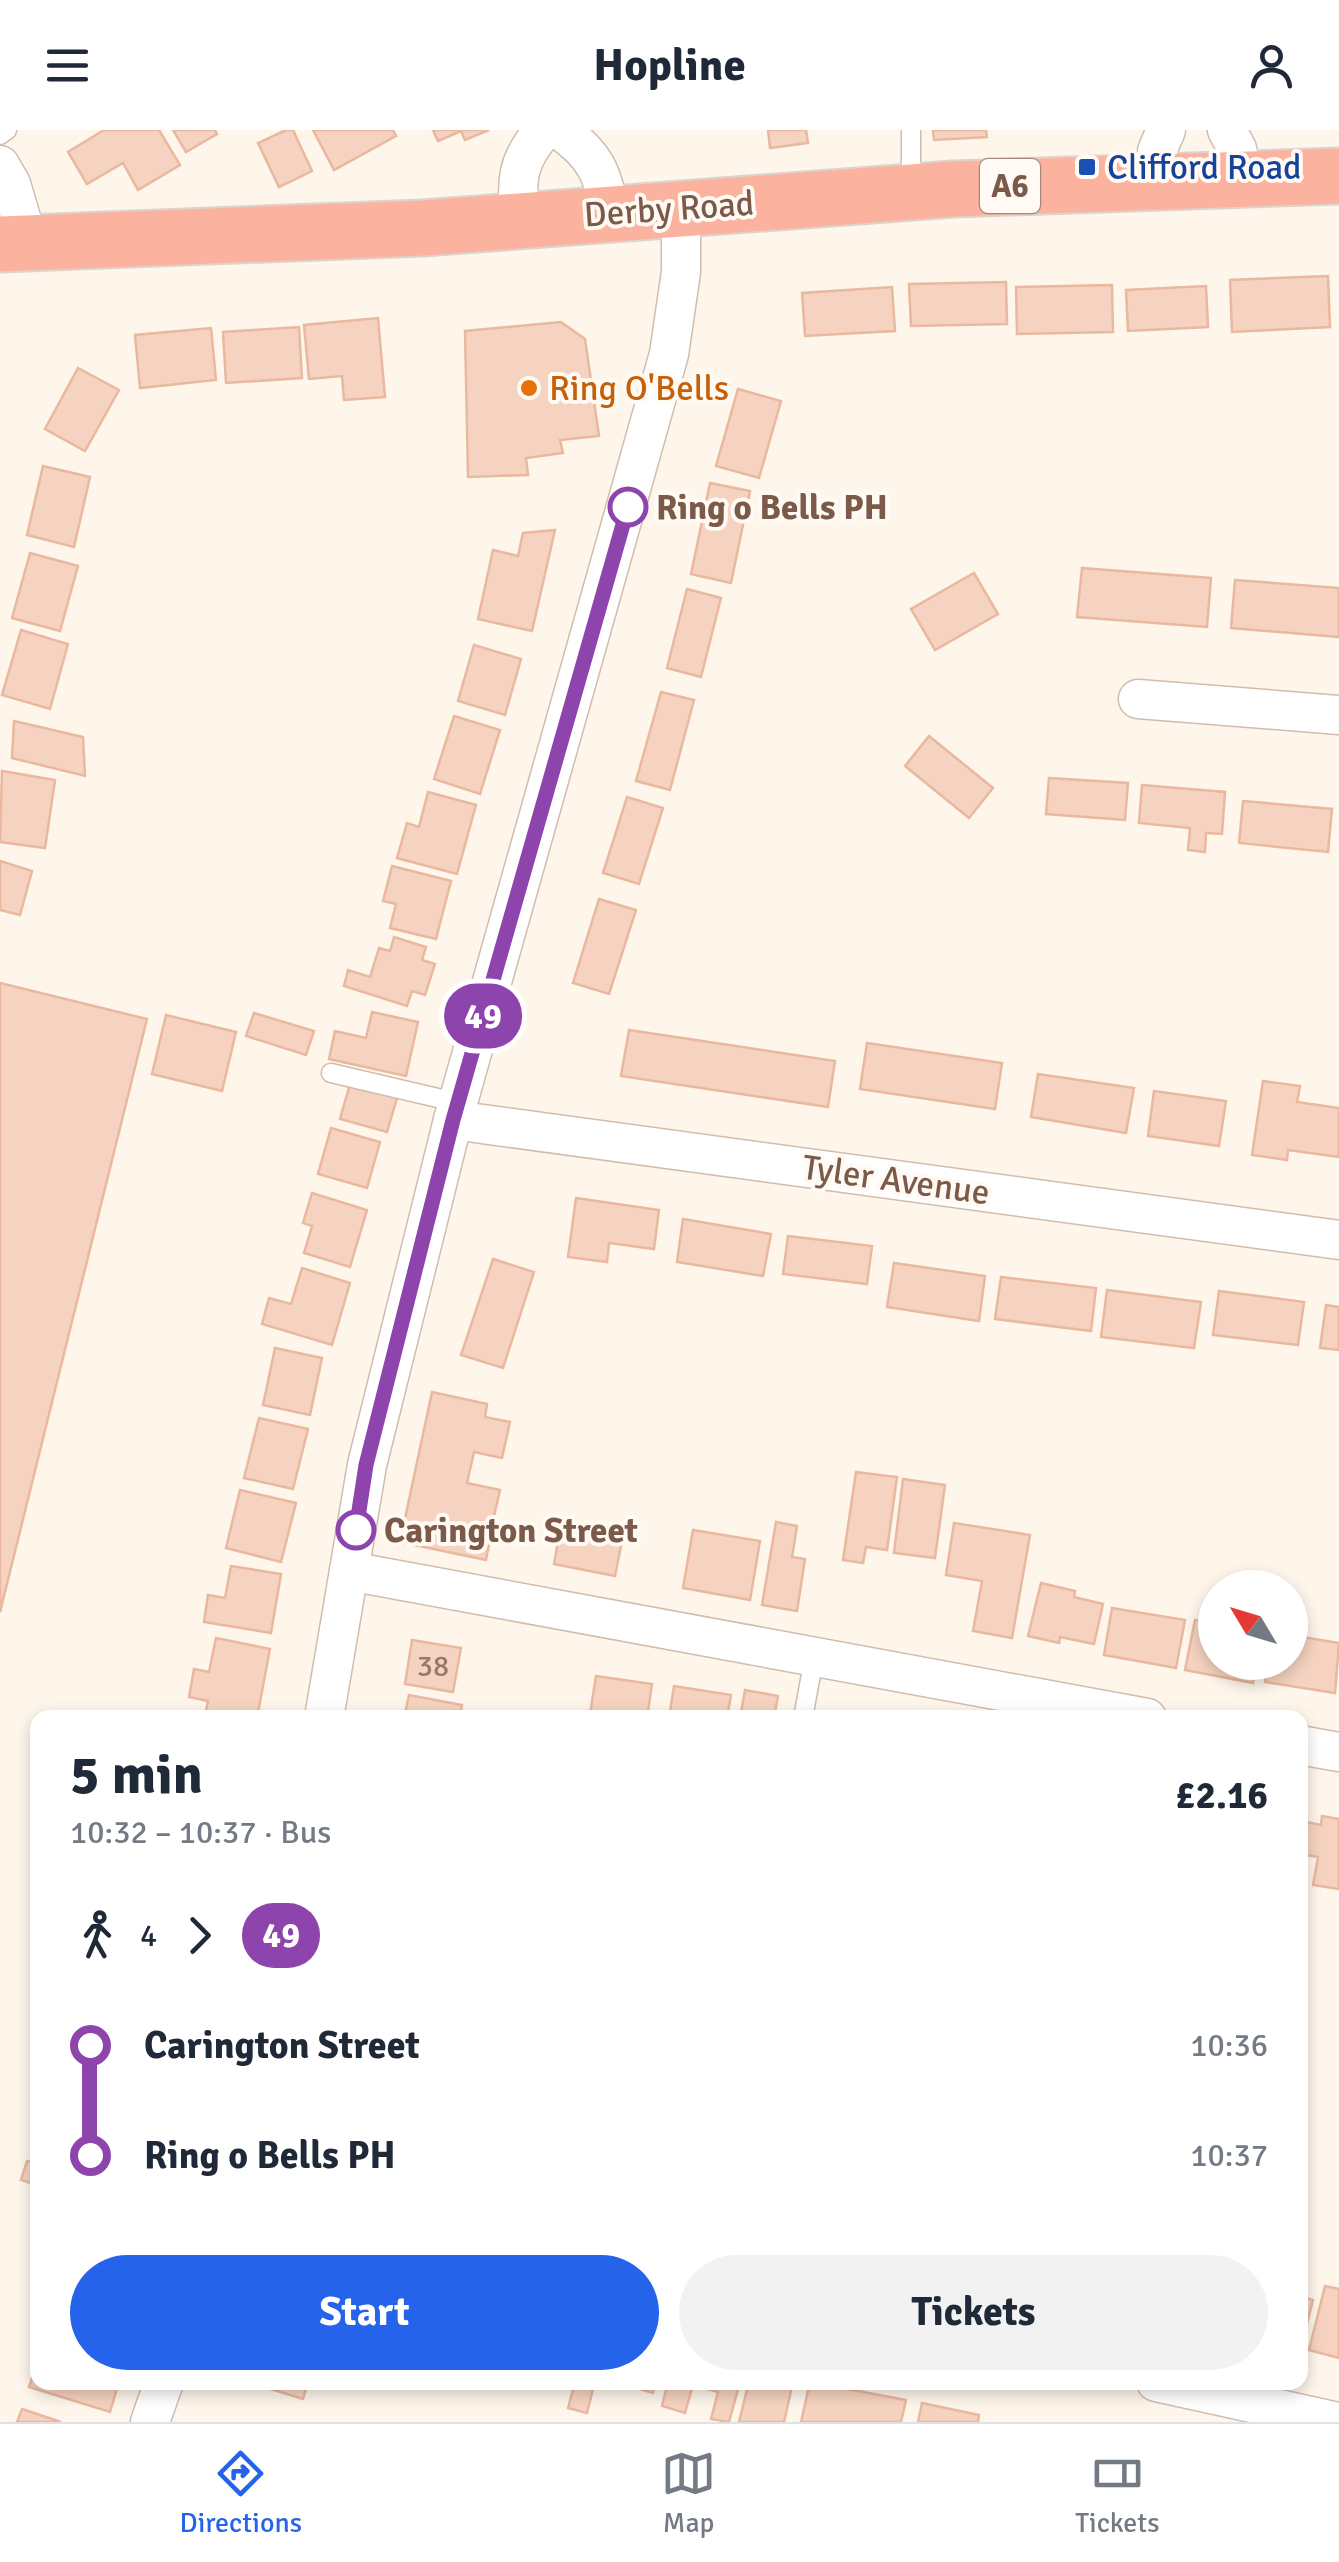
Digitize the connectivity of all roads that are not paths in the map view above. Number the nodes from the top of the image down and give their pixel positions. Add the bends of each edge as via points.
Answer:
1 (7, 130) edge
2 (544, 130) edge
3 (560, 130) edge
4 (911, 130) edge
5 (0, 135) edge
6 (1235, 154) edge
7 (1162, 155) edge
8 (0, 165) edge
9 (1339, 176) edge
10 (910, 191) junction
11 (681, 209) junction
12 (610, 214) junction
13 (520, 221) junction
14 (14, 242) edge
15 (1138, 699) dead end
16 (1339, 715) edge
17 (331, 1073) dead end
18 (456, 1111) junction
19 (1339, 1240) edge
20 (348, 1571) junction
21 (814, 1658) junction
22 (325, 1710) edge
23 (804, 1710) edge
24 (1103, 1710) edge
25 (1308, 1746) edge
26 (1339, 1752) edge
27 (161, 2390) edge
28 (1192, 2390) edge
29 (150, 2422) edge
30 (1338, 2422) edge

1 - 5 lane
2 - 13 street via 526,150 516,185
3 - 12 street via 604,178
4 - 10 lane
6 - 7 highway, Derby Road / A6
6 - 9 highway, Derby Road / A6
7 - 10 highway, Derby Road / A6
8 - 14 street via 11,184
10 - 11 highway, Derby Road / A6
11 - 12 highway, Derby Road / A6
11 - 18 street via 681,272 668,354
12 - 13 highway, Derby Road / A6
13 - 14 highway, Derby Road / A6
15 - 16 street
17 - 18 lane
18 - 19 street, Tyler Avenue
18 - 20 street via 366,1465
20 - 21 street
20 - 22 street
21 - 23 lane
21 - 24 street
25 - 26 street
27 - 29 street
28 - 30 street

